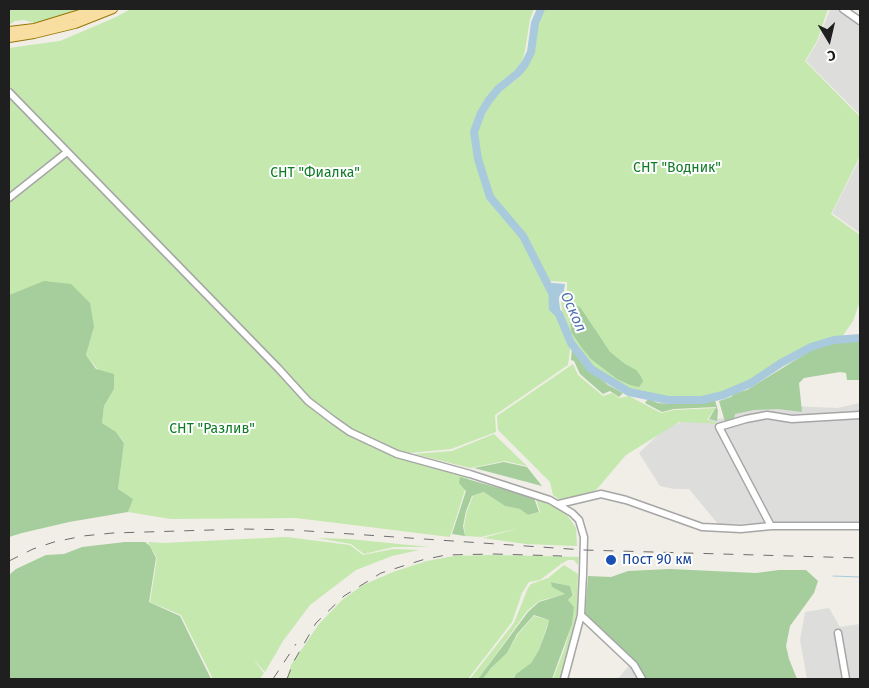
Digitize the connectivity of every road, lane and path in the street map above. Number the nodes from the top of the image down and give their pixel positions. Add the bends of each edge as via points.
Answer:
1 (96, 9) edge
2 (112, 9) edge
3 (843, 9) edge
4 (860, 21) edge
5 (9, 31) edge
6 (9, 38) edge
7 (9, 92) edge
8 (67, 152) junction
9 (9, 198) edge
10 (860, 415) edge
11 (559, 504) junction
12 (772, 526) junction
13 (860, 526) edge
14 (580, 615) junction
15 (838, 633) dead end
16 (564, 679) edge
17 (642, 679) edge
18 (846, 679) edge

1 - 5 main road via 34,28
2 - 6 main road via 75,24
3 - 4 street
7 - 8 street
8 - 9 street
8 - 11 street via 308,402 332,420 397,454
10 - 12 street via 792,419 767,415 720,427
11 - 12 street via 601,494 702,527 741,529
11 - 14 street via 579,520 584,537
12 - 13 street
14 - 16 street
14 - 17 street via 634,665
15 - 18 street

